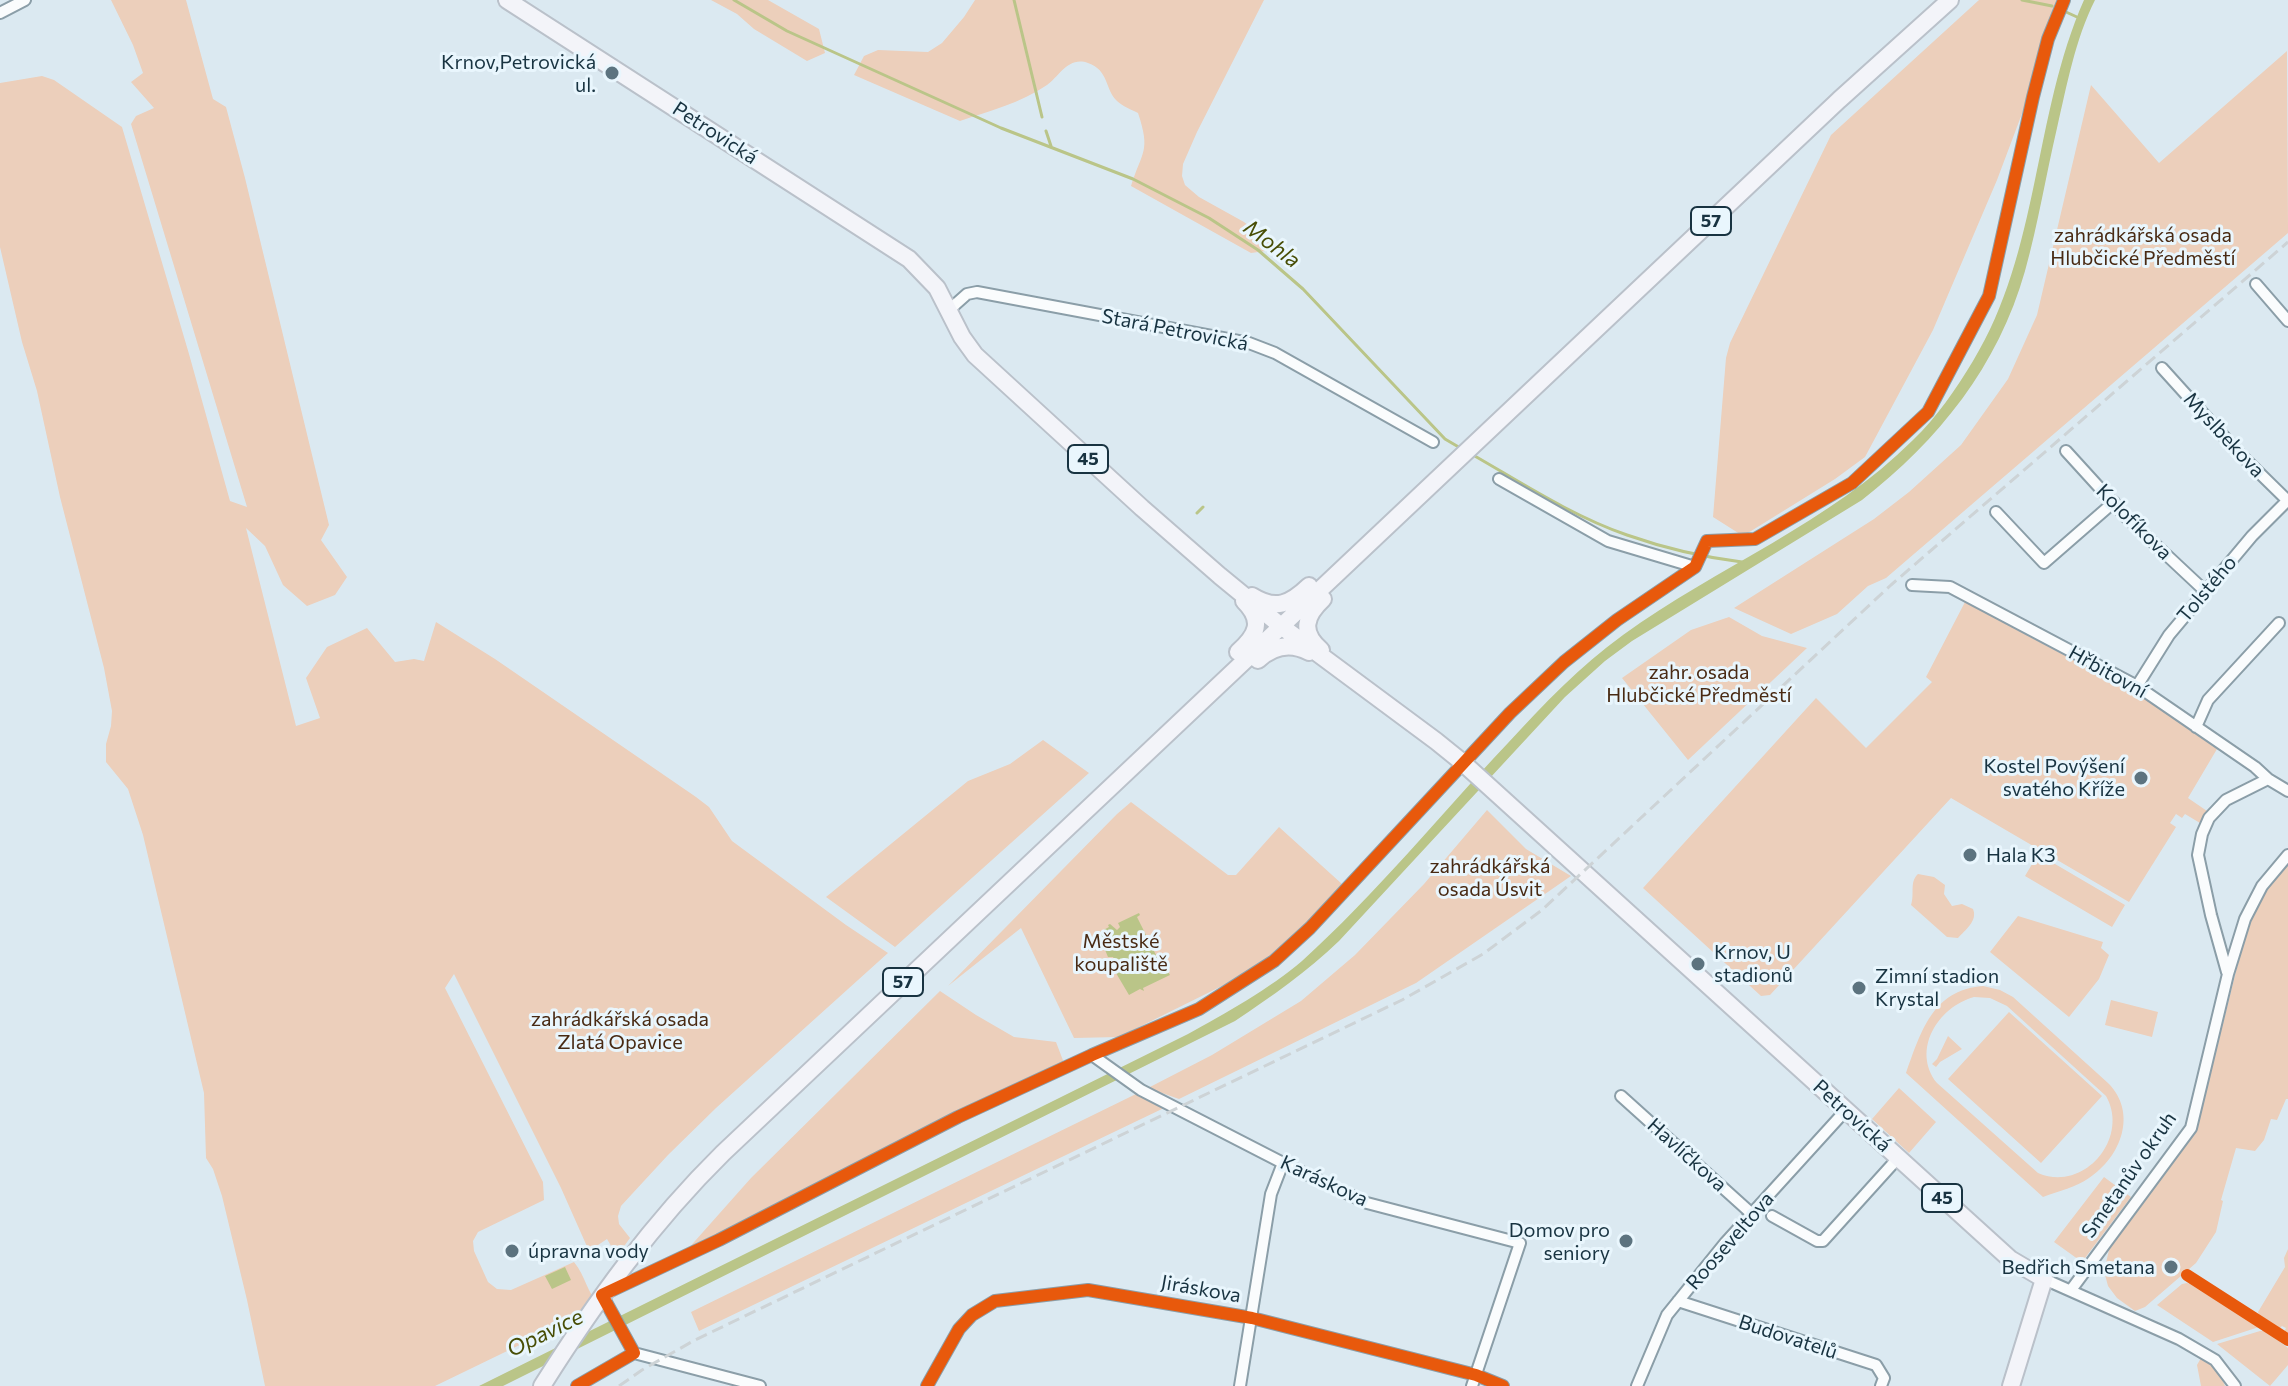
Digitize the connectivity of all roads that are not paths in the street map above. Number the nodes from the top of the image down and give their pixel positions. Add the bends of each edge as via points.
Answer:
1 (25, 0) edge
2 (507, 0) edge
3 (1950, 0) edge
4 (2064, 0) edge
5 (0, 13) edge
6 (2256, 284) dead end
7 (949, 310) junction
8 (2288, 321) edge
9 (2162, 368) dead end
10 (1433, 442) dead end
11 (2066, 451) dead end
12 (1499, 479) dead end
13 (1420, 496) junction
14 (2288, 501) edge
15 (2114, 502) junction
16 (1996, 512) dead end
17 (1697, 565) junction
18 (1220, 576) junction
19 (1912, 585) dead end
20 (2205, 591) junction
21 (2279, 623) dead end
22 (1281, 626) junction
23 (1345, 673) junction
24 (2137, 686) junction
25 (2196, 727) junction
26 (1158, 743) junction
27 (1464, 764) junction
28 (2268, 779) junction
29 (2288, 791) edge
30 (2288, 855) edge
31 (2228, 974) junction
32 (1096, 1058) junction
33 (1621, 1096) dead end
34 (1846, 1110) junction
35 (1898, 1158) junction
36 (1283, 1163) junction
37 (1752, 1214) junction
38 (1772, 1216) dead end
39 (2044, 1279) junction
40 (2071, 1290) junction
41 (1678, 1301) junction
42 (1252, 1318) junction
43 (634, 1353) junction
44 (1474, 1380) edge
45 (542, 1386) edge
46 (577, 1386) edge
47 (760, 1386) edge
48 (927, 1386) edge
49 (1240, 1386) edge
50 (1503, 1386) edge
51 (1637, 1386) edge
52 (1881, 1386) edge
53 (2011, 1386) edge
54 (2235, 1386) edge

1 - 5 street
2 - 7 main road, Petrovická / 45 via 909,259 937,288
3 - 13 main road, 57
4 - 17 street via 2033,97 1989,296 1928,412 1852,483 1755,539 1707,541
6 - 8 street
7 - 10 street, Stará Petrovická via 977,292 1249,343
7 - 18 main road, 45 via 975,355
9 - 14 street, Myslbekova
11 - 15 street, Kolofíkova
12 - 17 street via 1608,541
13 - 18 main road via 1362,537 1290,601 1263,602
13 - 22 main road, 57
13 - 23 main road via 1309,616 1311,640
14 - 20 street, Tolstého
15 - 16 street via 2044,563
15 - 20 street, Kolofíkova
17 - 27 street via 1564,662
18 - 22 main road, 45
18 - 26 main road via 1252,610 1255,633 1201,688
19 - 24 street, Hřbitovní via 1950,587
20 - 24 street, Tolstého
21 - 25 street via 2208,700
22 - 23 main road, 45
22 - 26 main road, 57
23 - 26 main road via 1302,648 1276,648
23 - 27 main road, 45
24 - 25 street, Hřbitovní
25 - 28 street, Hřbitovní
26 - 45 main road, 57 via 700,1176 613,1280
27 - 32 street via 1274,961 1199,1009
27 - 34 main road, Petrovická / 45
28 - 29 street, Hřbitovní
28 - 31 street, Smetanův okruh via 2226,800 2202,834 2198,855
30 - 31 street via 2253,903
31 - 40 street, Smetanův okruh via 2191,1128
32 - 36 street, Karáskova via 1141,1090
32 - 43 street via 958,1117 602,1295
33 - 37 street, Havlíčkova
34 - 35 main road, Petrovická / 45
34 - 37 street, Rooseveltova
35 - 38 street, Rooseveltova via 1823,1241
35 - 39 main road, Petrovická / 45 via 2010,1259
36 - 42 street via 1271,1194
36 - 44 street, Karáskova via 1367,1203 1520,1243
37 - 41 street, Rooseveltova
39 - 40 street, Petrovická
39 - 53 main road
40 - 54 street, Petrovická via 2215,1360
41 - 51 street, Rooseveltova
41 - 52 street, Budovatelů via 1876,1365 1884,1378
42 - 44 street, Jiráskova
42 - 48 street, Jiráskova via 1088,1290 995,1301 959,1329
42 - 49 street
43 - 46 street
43 - 47 street
44 - 50 street, Jiráskova

